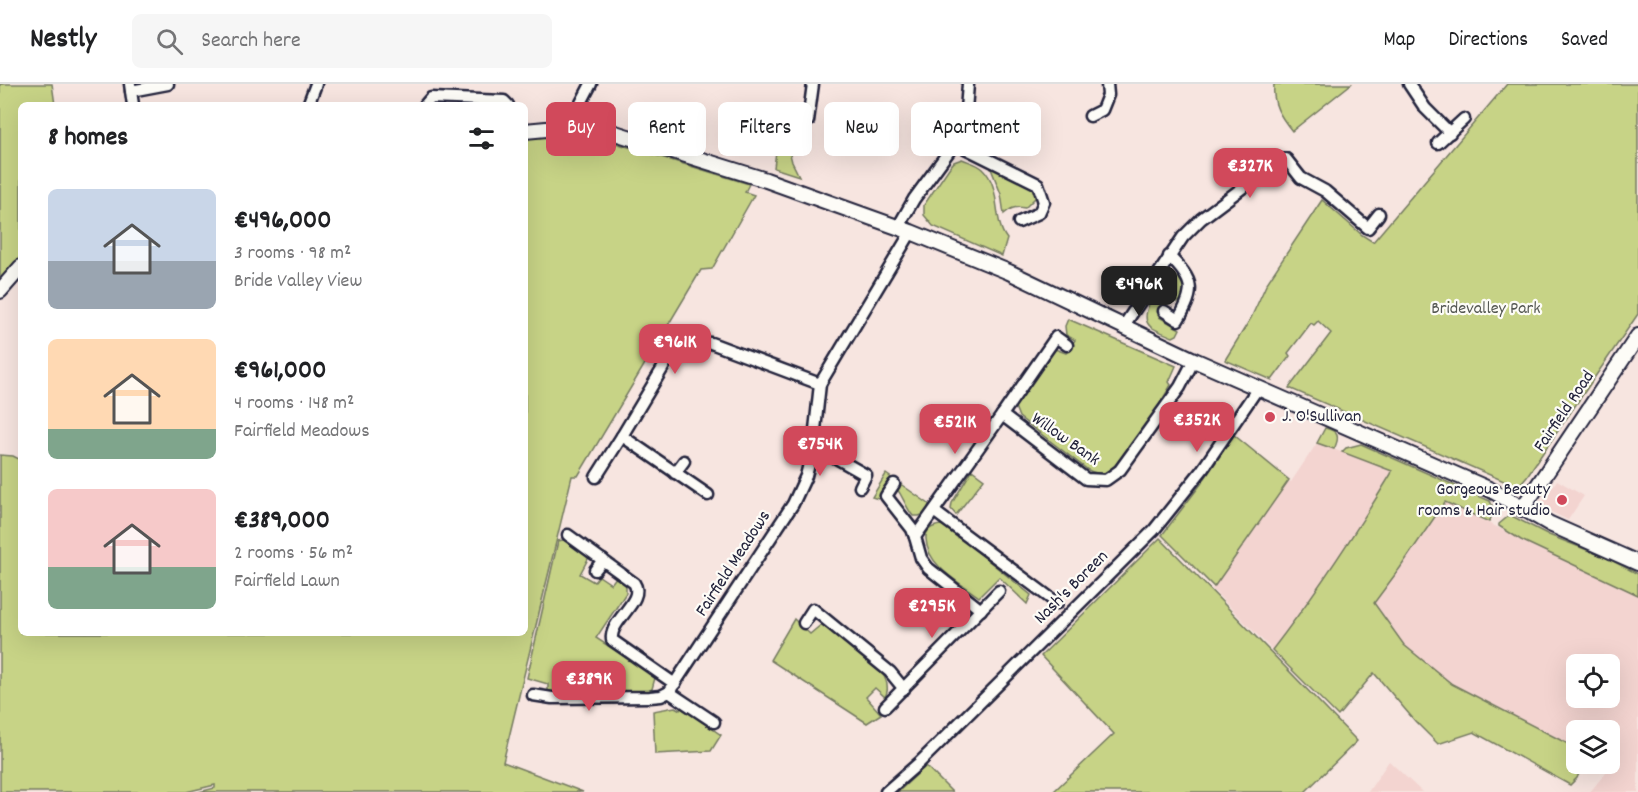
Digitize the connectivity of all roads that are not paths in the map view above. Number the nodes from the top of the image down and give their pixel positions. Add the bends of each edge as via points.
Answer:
1 (168, 84) edge
2 (316, 84) edge
3 (591, 84) edge
4 (813, 84) edge
5 (968, 84) edge
6 (1107, 84) edge
7 (1409, 84) edge
8 (130, 87) edge
9 (132, 102) edge
10 (309, 102) edge
11 (428, 102) edge
12 (505, 102) edge
13 (582, 102) edge
14 (811, 102) edge
15 (967, 102) edge
16 (1090, 116) dead end
17 (1464, 119) dead end
18 (546, 129) edge
19 (528, 131) edge
20 (616, 133) edge
21 (1450, 133) junction
22 (1438, 143) dead end
23 (945, 156) edge
24 (981, 156) edge
25 (1379, 214) dead end
26 (1019, 222) dead end
27 (905, 229) junction
28 (1169, 256) junction
29 (18, 270) edge
30 (0, 291) edge
31 (1164, 310) dead end
32 (1123, 327) junction
33 (1638, 336) edge
34 (1067, 345) dead end
35 (1194, 360) junction
36 (820, 384) junction
37 (1258, 388) junction
38 (1002, 415) junction
39 (621, 436) junction
40 (813, 448) junction
41 (684, 461) dead end
42 (675, 473) junction
43 (596, 477) dead end
44 (894, 484) dead end
45 (860, 487) dead end
46 (708, 495) dead end
47 (1522, 509) junction
48 (935, 512) junction
49 (568, 535) dead end
50 (915, 537) junction
51 (603, 560) junction
52 (1638, 563) edge
53 (595, 570) dead end
54 (999, 591) dead end
55 (1057, 603) dead end
56 (981, 610) junction
57 (804, 623) dead end
58 (672, 688) junction
59 (904, 688) junction
60 (533, 695) dead end
61 (885, 707) dead end
62 (714, 722) dead end
63 (886, 792) edge

1 - 8 street
2 - 10 street
3 - 13 street
4 - 14 street
5 - 15 street, Fairfield Meadows
6 - 16 street via 1108,95 1102,110
7 - 21 street via 1425,108
8 - 9 street
11 - 12 street via 431,98
17 - 21 street
18 - 19 street
20 - 27 street
21 - 22 street
23 - 27 street, Fairfield Meadows via 914,199
24 - 26 street via 1038,184 1044,202 1039,213
25 - 28 street via 1368,228 1282,159 1202,219
27 - 32 street via 1009,272
27 - 36 street, Fairfield Meadows
28 - 31 street via 1190,283 1191,293 1178,320
28 - 32 street
29 - 30 street
32 - 35 street
33 - 47 street, Fairfield Road
34 - 38 street, Willow Bank via 1056,337
35 - 37 street
35 - 38 street, Willow Bank via 1180,387 1120,470 1106,480 1086,478
36 - 39 street via 711,343 683,342 674,349
36 - 40 street, Fairfield Meadows
37 - 47 street via 1491,490
37 - 63 street, Nash's Boreen via 1202,470 1154,530
38 - 48 street, Willow Bank
39 - 42 street
39 - 43 street
40 - 45 street via 866,475
40 - 58 street, Fairfield Meadows via 793,504
41 - 42 street
42 - 46 street
44 - 50 street via 886,496
47 - 52 street
48 - 50 street, Willow Bank
48 - 55 street
49 - 51 street
50 - 56 street via 928,568
51 - 53 street
51 - 58 street via 637,587 636,596 613,630 612,640
54 - 56 street
56 - 59 street
57 - 59 street via 813,609
58 - 60 street via 661,696 650,697
58 - 62 street
59 - 61 street

